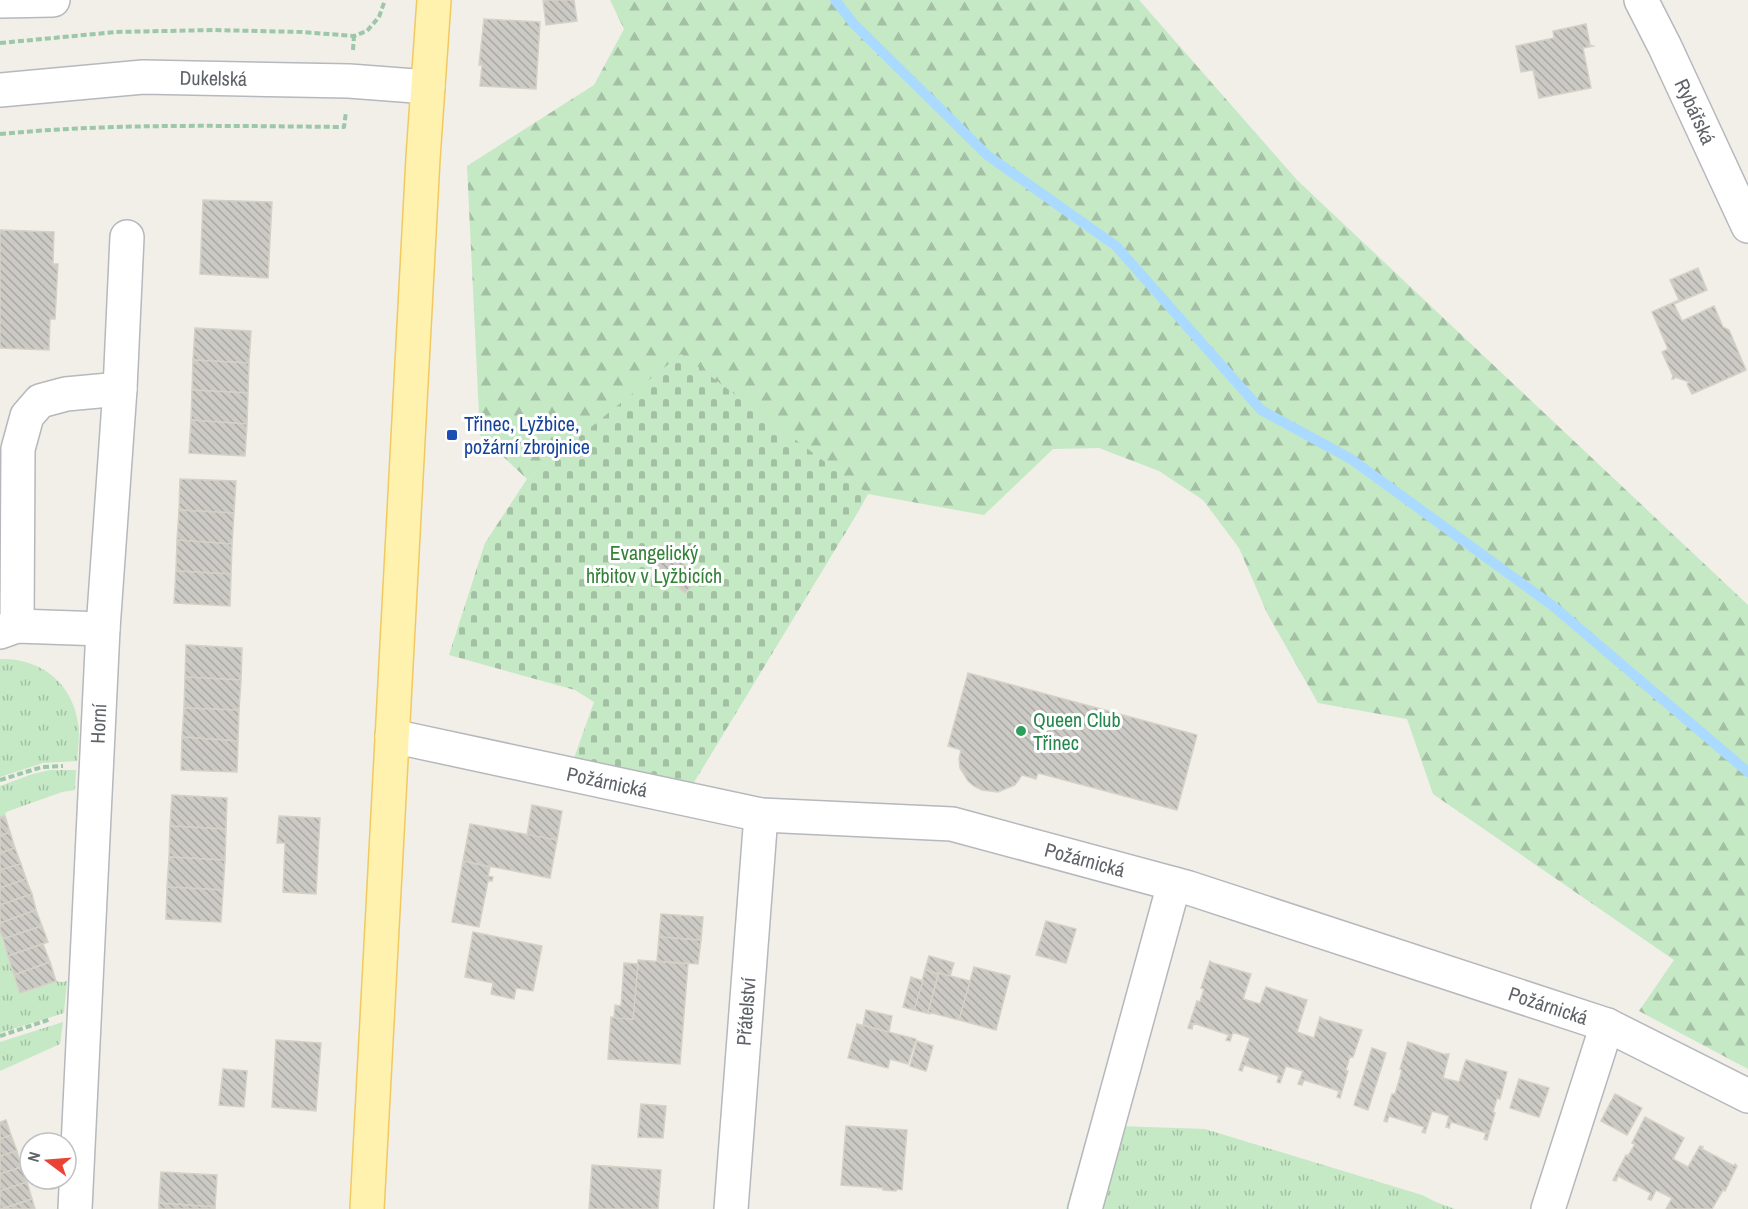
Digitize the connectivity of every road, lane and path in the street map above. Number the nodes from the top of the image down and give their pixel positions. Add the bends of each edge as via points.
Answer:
1 (52, 0) edge
2 (385, 0) edge
3 (434, 0) edge
4 (1641, 0) edge
5 (0, 1) edge
6 (0, 43) edge
7 (429, 87) junction
8 (0, 90) edge
9 (346, 111) dead end
10 (0, 134) edge
11 (1748, 225) edge
12 (127, 237) dead end
13 (120, 390) junction
14 (9, 629) edge
15 (103, 629) junction
16 (392, 736) junction
17 (96, 765) junction
18 (0, 780) edge
19 (761, 815) junction
20 (1174, 884) junction
21 (85, 1008) junction
22 (1607, 1025) junction
23 (0, 1036) edge
24 (1748, 1096) edge
25 (75, 1209) edge
26 (367, 1209) edge
27 (731, 1209) edge
28 (1085, 1209) edge
29 (1548, 1209) edge

1 - 5 street
2 - 6 path via 379,17 367,31 354,36 213,30 116,32
3 - 7 main road
4 - 11 street, Rybářská
7 - 8 street, Dukelská via 349,81 143,77
7 - 16 main road
9 - 10 path via 344,127 143,126
12 - 13 street, Horní
13 - 14 street via 66,394 40,401 27,416 18,449
13 - 15 street, Horní
14 - 15 street
15 - 17 street, Horní
16 - 19 street, Požárnická
16 - 26 main road
17 - 18 path via 42,766
17 - 21 street, Horní
19 - 20 street, Požárnická via 952,824
19 - 27 street, Přátelství
20 - 22 street, Požárnická
20 - 28 street
21 - 23 path
21 - 25 street, Horní
22 - 24 street, Požárnická
22 - 29 street

